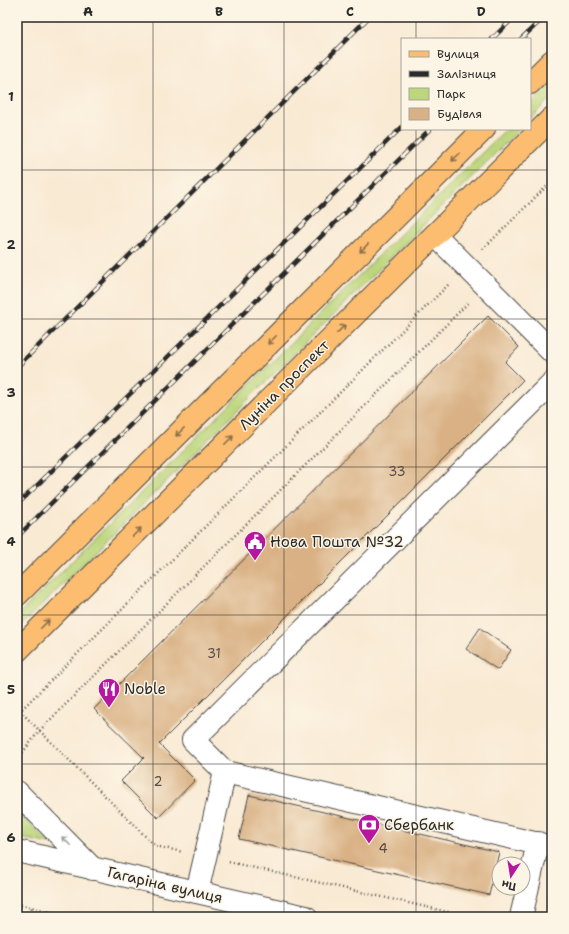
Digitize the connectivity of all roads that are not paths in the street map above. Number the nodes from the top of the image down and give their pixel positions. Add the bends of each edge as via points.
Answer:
1 (552, 61) edge
2 (531, 82) edge
3 (552, 118) edge
4 (483, 130) edge
5 (435, 235) junction
6 (552, 352) edge
7 (552, 383) edge
8 (17, 595) edge
9 (17, 651) edge
10 (225, 772) junction
11 (17, 792) edge
12 (545, 845) edge
13 (17, 851) edge
14 (93, 869) junction
15 (197, 892) junction
16 (306, 917) edge
17 (521, 917) edge

1 - 2 main road
3 - 5 main road, Луніна проспект
4 -> 8 main road
5 - 6 street
9 -> 5 main road, Луніна проспект
7 - 10 street via 193,740
10 - 12 street
10 - 15 street
14 -> 11 street, Гагаріна вулиця
12 - 17 street
13 - 14 street, Гагаріна вулиця
14 - 15 street, Гагаріна вулиця
15 - 16 street, Гагаріна вулиця

